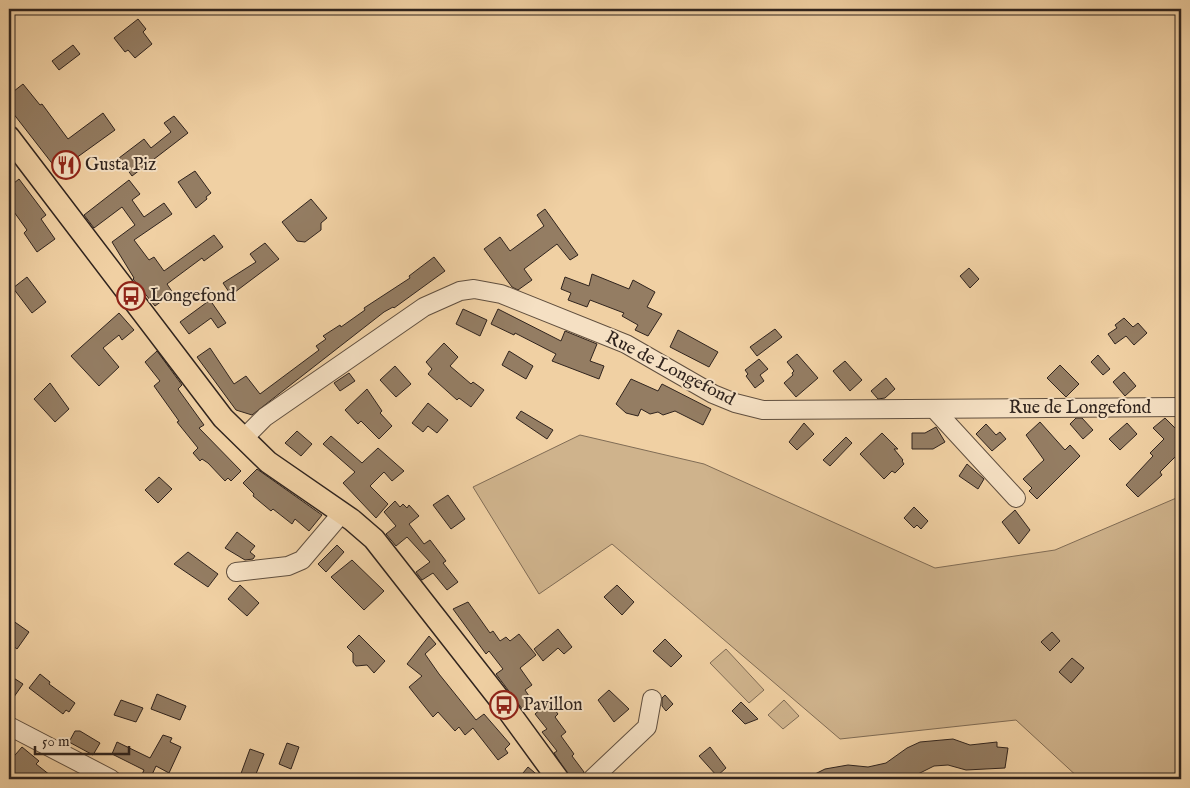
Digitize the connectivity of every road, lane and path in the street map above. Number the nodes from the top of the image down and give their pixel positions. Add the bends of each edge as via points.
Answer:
1 (9, 136) edge
2 (1181, 407) edge
3 (935, 410) junction
4 (242, 439) junction
5 (1016, 498) dead end
6 (342, 513) junction
7 (236, 572) dead end
8 (652, 699) dead end
9 (9, 726) edge
10 (106, 778) edge
11 (558, 779) edge
12 (592, 779) edge

1 - 4 main road
2 - 3 street, Rue de Longefond
3 - 4 street, Rue de Longefond via 764,410 735,403 713,394 626,344 501,294 474,289 450,294 424,307 265,417
3 - 5 street
4 - 6 main road via 268,462
6 - 7 street via 302,560 288,566
6 - 11 main road via 374,539
8 - 12 street via 647,727
9 - 10 street

